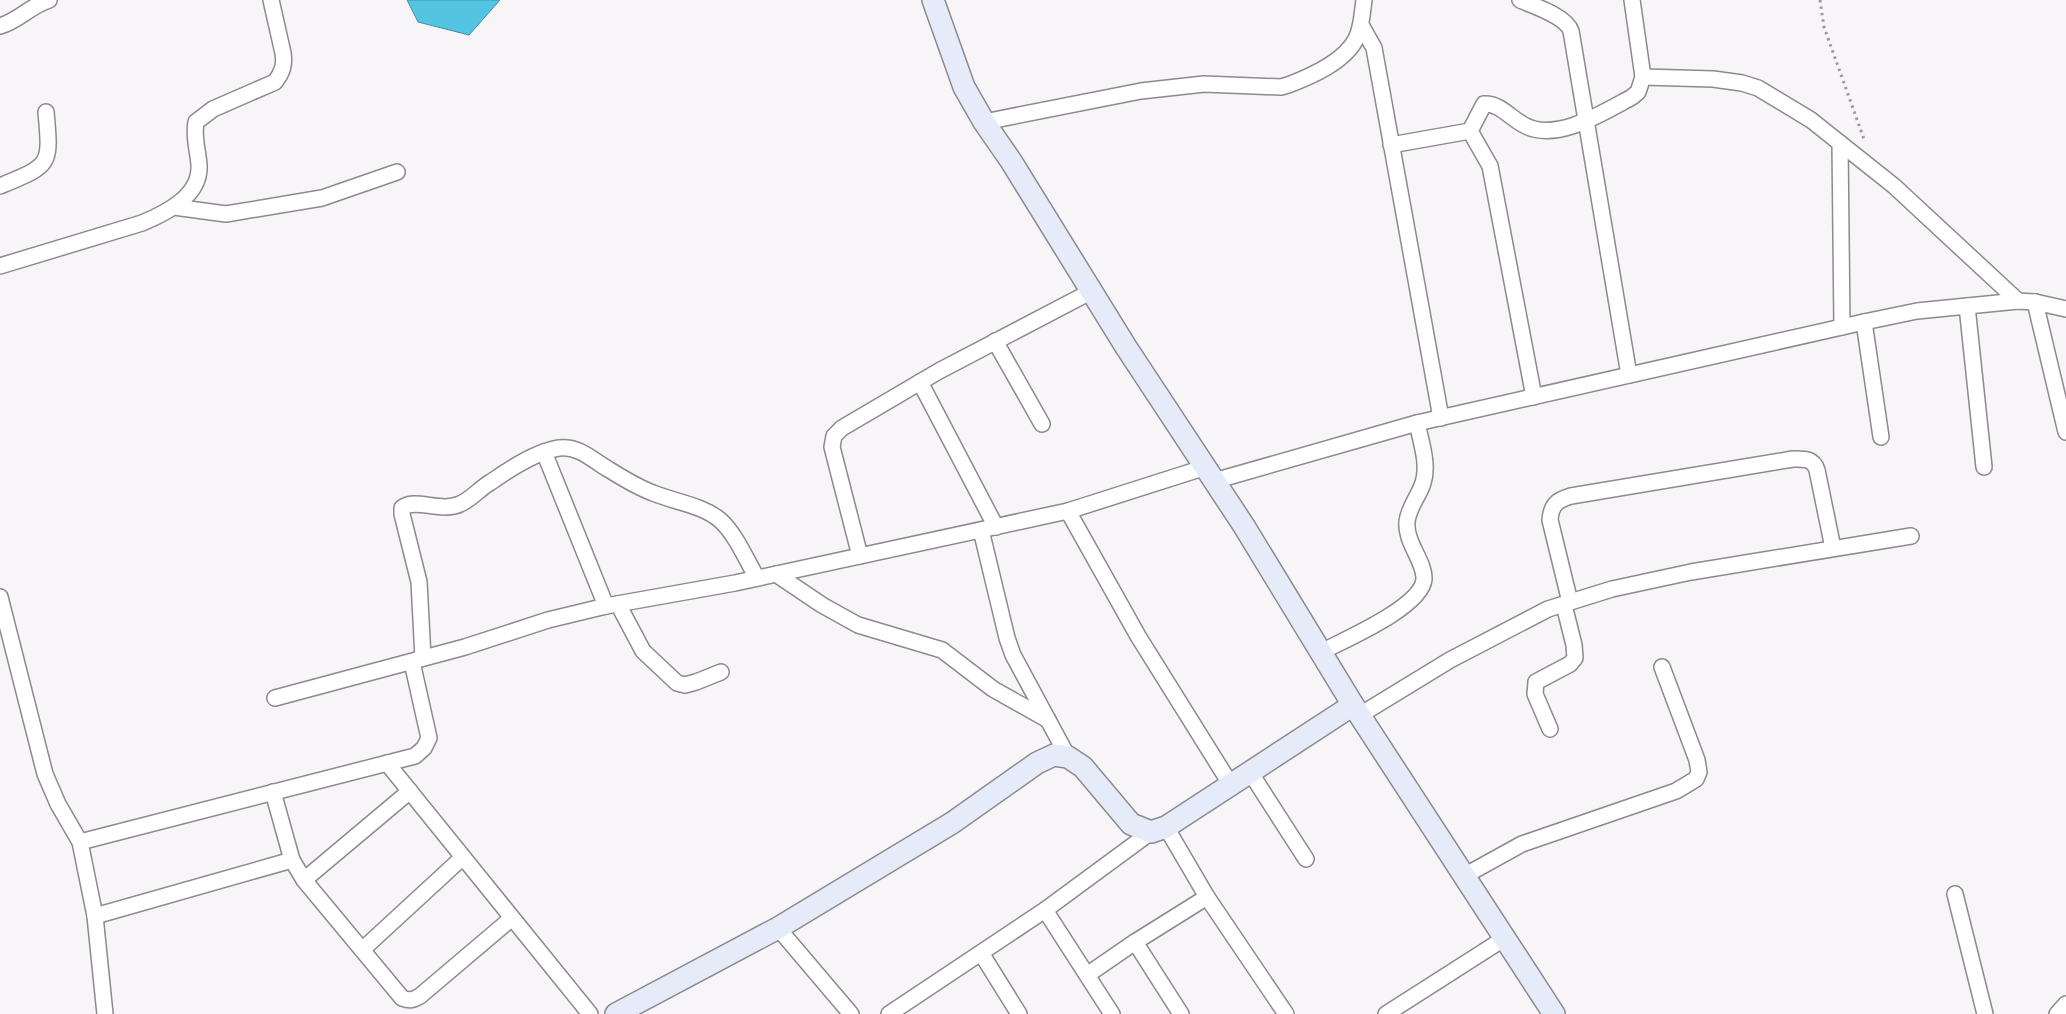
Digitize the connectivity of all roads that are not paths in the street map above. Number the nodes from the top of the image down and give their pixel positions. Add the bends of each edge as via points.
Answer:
1 (49, 0) edge
2 (271, 0) edge
3 (933, 0) edge
4 (1364, 0) edge
5 (1520, 0) edge
6 (1632, 0) edge
7 (1361, 25) junction
8 (0, 26) edge
9 (1644, 77) junction
10 (46, 112) dead end
11 (984, 122) junction
12 (1585, 122) junction
13 (1470, 132) junction
14 (1840, 143) junction
15 (1392, 145) junction
16 (396, 172) dead end
17 (0, 186) edge
18 (174, 207) junction
19 (0, 266) edge
20 (1092, 291) junction
21 (2018, 301) junction
22 (2035, 302) junction
23 (1967, 306) junction
24 (2066, 309) edge
25 (1864, 322) junction
26 (1842, 327) junction
27 (995, 341) junction
28 (1629, 375) junction
29 (920, 382) junction
30 (1534, 397) junction
31 (1441, 418) junction
32 (1418, 423) junction
33 (1042, 424) dead end
34 (2066, 432) edge
35 (1881, 437) dead end
36 (544, 452) junction
37 (1984, 467) dead end
38 (1210, 474) junction
39 (1068, 511) junction
40 (989, 528) junction
41 (1911, 536) dead end
42 (1833, 548) junction
43 (860, 556) junction
44 (776, 574) junction
45 (757, 578) junction
46 (0, 597) edge
47 (1567, 603) junction
48 (612, 605) junction
49 (1321, 652) junction
50 (418, 660) junction
51 (1662, 667) dead end
52 (721, 672) dead end
53 (275, 698) dead end
54 (1356, 710) junction
55 (1048, 720) junction
56 (1550, 729) dead end
57 (1068, 757) junction
58 (387, 762) junction
59 (1250, 772) junction
60 (1231, 785) junction
61 (410, 791) junction
62 (274, 792) junction
63 (1158, 830) junction
64 (80, 842) junction
65 (463, 857) junction
66 (1306, 859) dead end
67 (292, 860) junction
68 (1464, 876) junction
69 (304, 880) junction
70 (1955, 894) dead end
71 (1206, 897) junction
72 (1045, 910) junction
73 (95, 916) junction
74 (512, 918) junction
75 (778, 928) junction
76 (1504, 938) junction
77 (1135, 942) junction
78 (362, 950) junction
79 (981, 953) junction
80 (1086, 975) junction
81 (2066, 1004) edge
82 (105, 1014) edge
83 (590, 1014) edge
84 (616, 1014) edge
85 (851, 1014) edge
86 (889, 1014) edge
87 (1019, 1014) edge
88 (1112, 1014) edge
89 (1181, 1014) edge
90 (1286, 1014) edge
91 (1386, 1014) edge
92 (1554, 1014) edge
93 (1985, 1014) edge
94 (2056, 1014) edge

1 - 8 street
2 - 18 street via 284,53 281,74 275,82 213,109 196,122 198,178 187,196
3 - 11 street via 964,87
4 - 7 street
5 - 12 street via 1569,25
6 - 9 street
7 - 11 street via 1346,52 1303,79 1281,87 1204,84 1141,90
7 - 15 street via 1374,48
9 - 12 street via 1632,98
9 - 14 street via 1713,79 1758,88 1811,120
10 - 17 street via 48,156 36,170
11 - 20 street
12 - 13 street via 1563,129 1535,130 1492,104 1484,104
12 - 28 street
13 - 15 street
13 - 30 street via 1490,166
14 - 21 street via 1876,171
14 - 26 street
15 - 31 street
16 - 18 street via 322,198 226,214
18 - 19 street via 142,223
20 - 27 street
20 - 38 street
21 - 22 street
21 - 23 street
22 - 24 street
22 - 34 street
23 - 25 street via 1917,311
23 - 37 street
25 - 26 street
25 - 35 street
26 - 28 street
27 - 29 street
27 - 33 street
28 - 30 street
29 - 40 street
29 - 43 street via 842,428 834,436 832,447
30 - 31 street
31 - 32 street
32 - 38 street
32 - 49 street via 1425,472 1407,519 1407,529 1424,580 1419,592 1398,611
36 - 45 street via 567,448 578,451 628,482 720,520
36 - 48 street
36 - 50 street via 490,482 456,506 443,508 413,503 402,508 419,582
38 - 39 street
38 - 49 street
39 - 40 street
39 - 60 street via 1138,636
40 - 43 street
40 - 55 street via 1007,638
41 - 42 street
42 - 47 street via 1691,572 1612,589
42 - 47 street via 1817,470 1811,460 1793,458 1571,496 1554,504 1550,520
43 - 44 street
44 - 45 street
44 - 55 street via 850,621 942,650 994,689
45 - 48 street
46 - 64 street via 45,774
47 - 54 street via 1525,621
47 - 56 street via 1575,658 1570,664 1541,678 1534,689
48 - 50 street via 548,620
48 - 52 street via 644,652 677,683 690,683
49 - 54 street
50 - 53 street
50 - 58 street via 429,738 415,756
51 - 68 street via 1697,760 1700,772 1696,779 1676,791 1522,844
54 - 59 street
54 - 68 street
55 - 57 street
57 - 63 street via 1083,767 1131,824
57 - 75 street via 1054,755 1037,763 952,822
58 - 61 street
58 - 62 street
59 - 60 street
59 - 66 street
60 - 63 street
61 - 65 street
61 - 69 street
62 - 64 street
62 - 67 street
63 - 71 street
63 - 72 street
64 - 73 street
65 - 74 street
65 - 78 street
67 - 69 street
67 - 73 street
68 - 76 street
69 - 78 street
70 - 93 street
71 - 77 street
71 - 90 street
72 - 79 street
72 - 80 street
73 - 82 street
74 - 78 street via 413,1000 402,998
74 - 83 street
75 - 84 street
75 - 85 street
76 - 91 street
76 - 92 street
77 - 80 street
77 - 89 street
79 - 86 street
79 - 87 street
80 - 88 street
81 - 94 street

